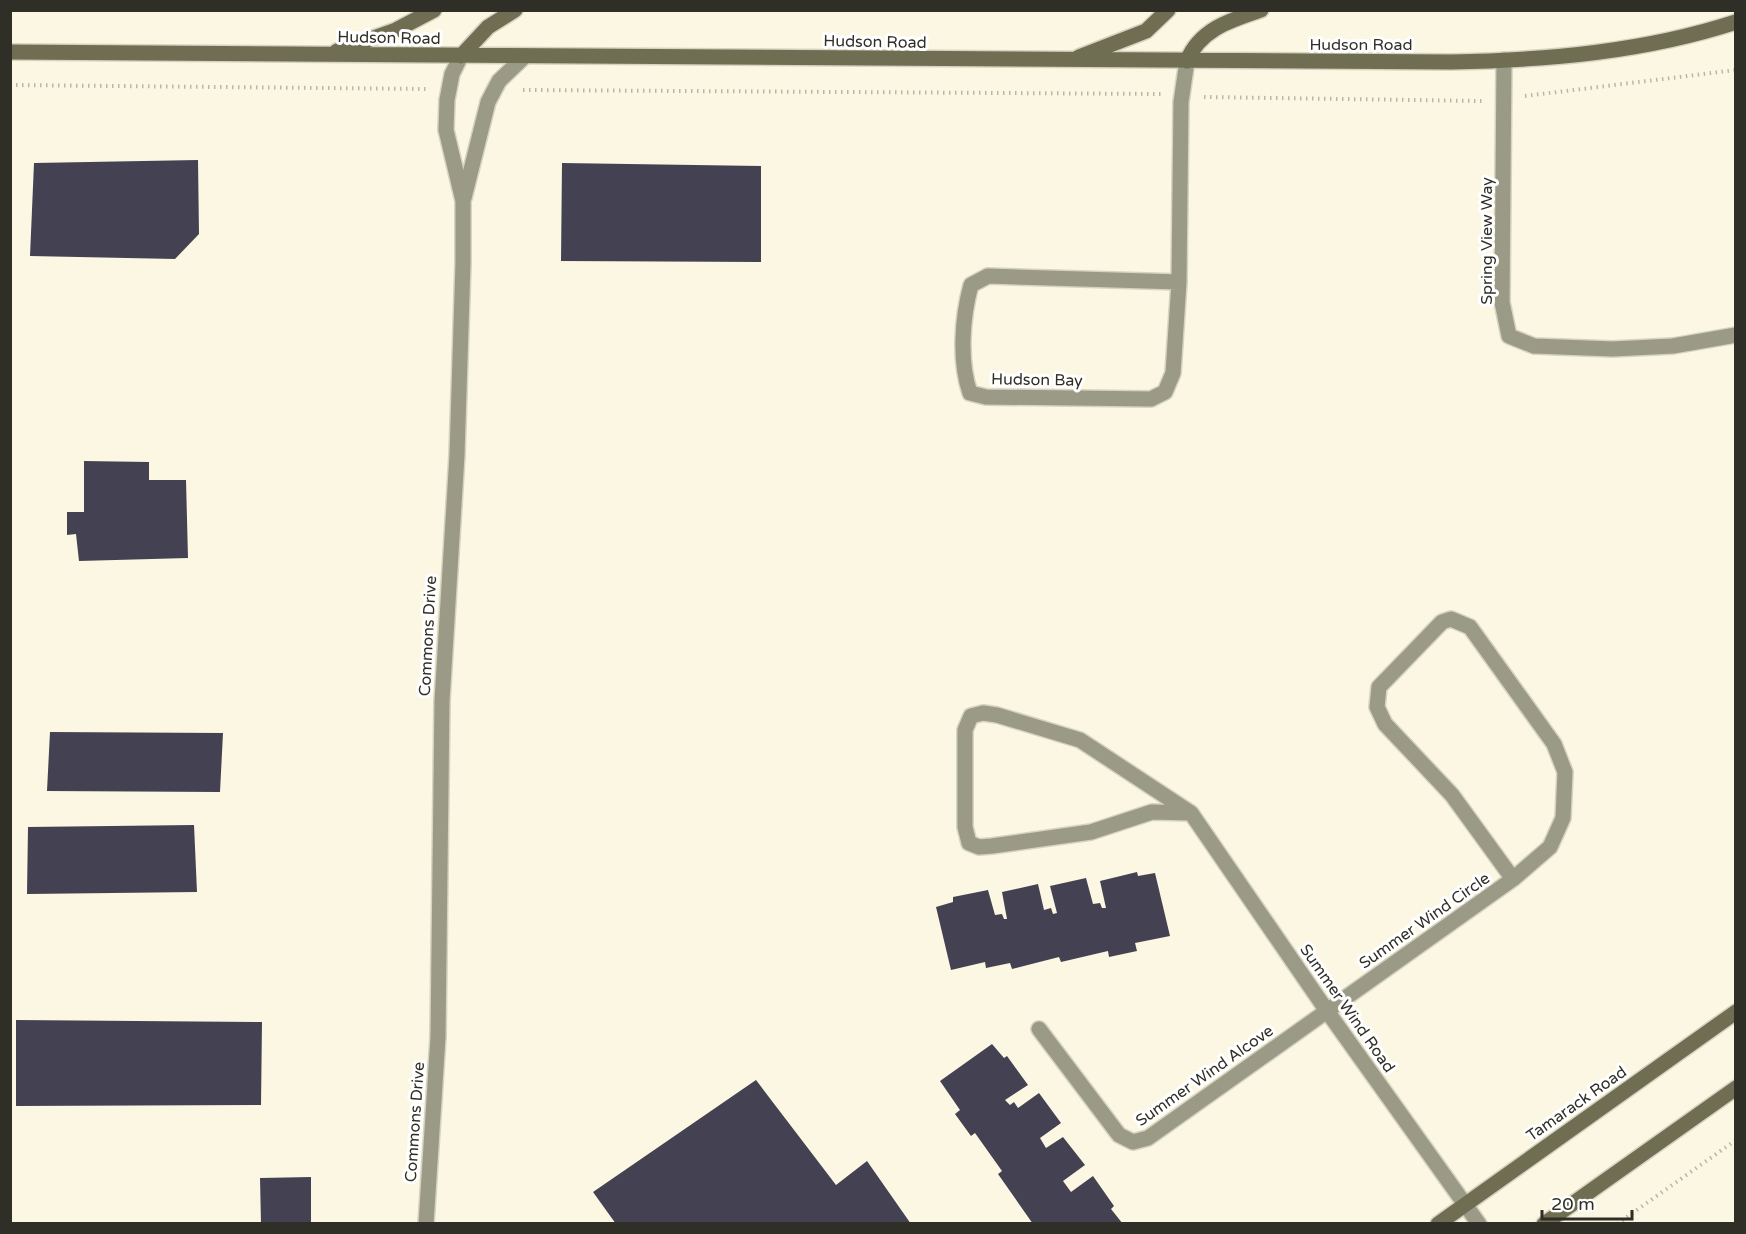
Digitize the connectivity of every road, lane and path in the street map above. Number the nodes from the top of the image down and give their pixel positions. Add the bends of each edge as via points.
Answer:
1 (434, 10) edge
2 (515, 10) edge
3 (1168, 10) edge
4 (1261, 10) edge
5 (1736, 22) edge
6 (10, 52) edge
7 (329, 54) junction
8 (461, 56) junction
9 (525, 56) junction
10 (1068, 60) junction
11 (1504, 60) junction
12 (1187, 61) junction
13 (1736, 70) edge
14 (10, 85) edge
15 (448, 89) junction
16 (494, 90) junction
17 (1156, 94) dead end
18 (1531, 95) dead end
19 (1204, 97) dead end
20 (1481, 101) dead end
21 (463, 201) junction
22 (1179, 282) junction
23 (1736, 335) edge
24 (1191, 813) junction
25 (1513, 879) junction
26 (1327, 1011) junction
27 (1736, 1012) edge
28 (1039, 1029) dead end
29 (1736, 1088) edge
30 (1736, 1140) edge
31 (1466, 1204) junction
32 (426, 1224) edge
33 (1438, 1224) edge
34 (1479, 1224) edge
35 (1544, 1224) edge
36 (1617, 1224) edge

1 - 7 street via 396,30
2 - 8 street via 488,27
3 - 10 street via 1146,31
4 - 12 street via 1214,29 1197,44
5 - 11 street, Hudson Road via 1613,51
6 - 7 street, Hudson Road
7 - 8 street, Hudson Road
8 - 9 street, Hudson Road
8 - 15 street, Commons Drive
9 - 10 street, Hudson Road
9 - 16 street
10 - 12 street, Hudson Road
11 - 12 street, Hudson Road
11 - 23 street, Spring View Way via 1503,302 1509,336 1534,346 1613,349 1673,346
12 - 22 street, Hudson Bay via 1181,102
13 - 18 path
14 - 15 path
15 - 21 street, Commons Drive via 446,130
16 - 17 path
16 - 21 street via 484,112
19 - 20 path
21 - 32 street, Commons Drive via 460,392 442,701 438,1037
22 - 22 street, Hudson Bay via 1173,373 1165,392 1150,399 970,393 964,373 966,302 971,285 988,276
24 - 24 street via 1152,812 1091,832 979,847 969,843 965,827 965,730 971,716 983,713 1080,740
24 - 26 street, Summer Wind Road
25 - 25 street, Summer Wind Circle via 1452,795 1385,724 1377,707 1378,687 1442,622 1451,619 1470,627 1554,744 1565,772 1563,818 1550,847
25 - 26 street, Summer Wind Circle
26 - 28 street, Summer Wind Alcove via 1148,1138 1133,1142 1119,1135
26 - 31 street, Summer Wind Road
27 - 31 street, Tamarack Road
29 - 35 street
30 - 36 path
31 - 33 street, Tamarack Road
31 - 34 street, Summer Wind Road

